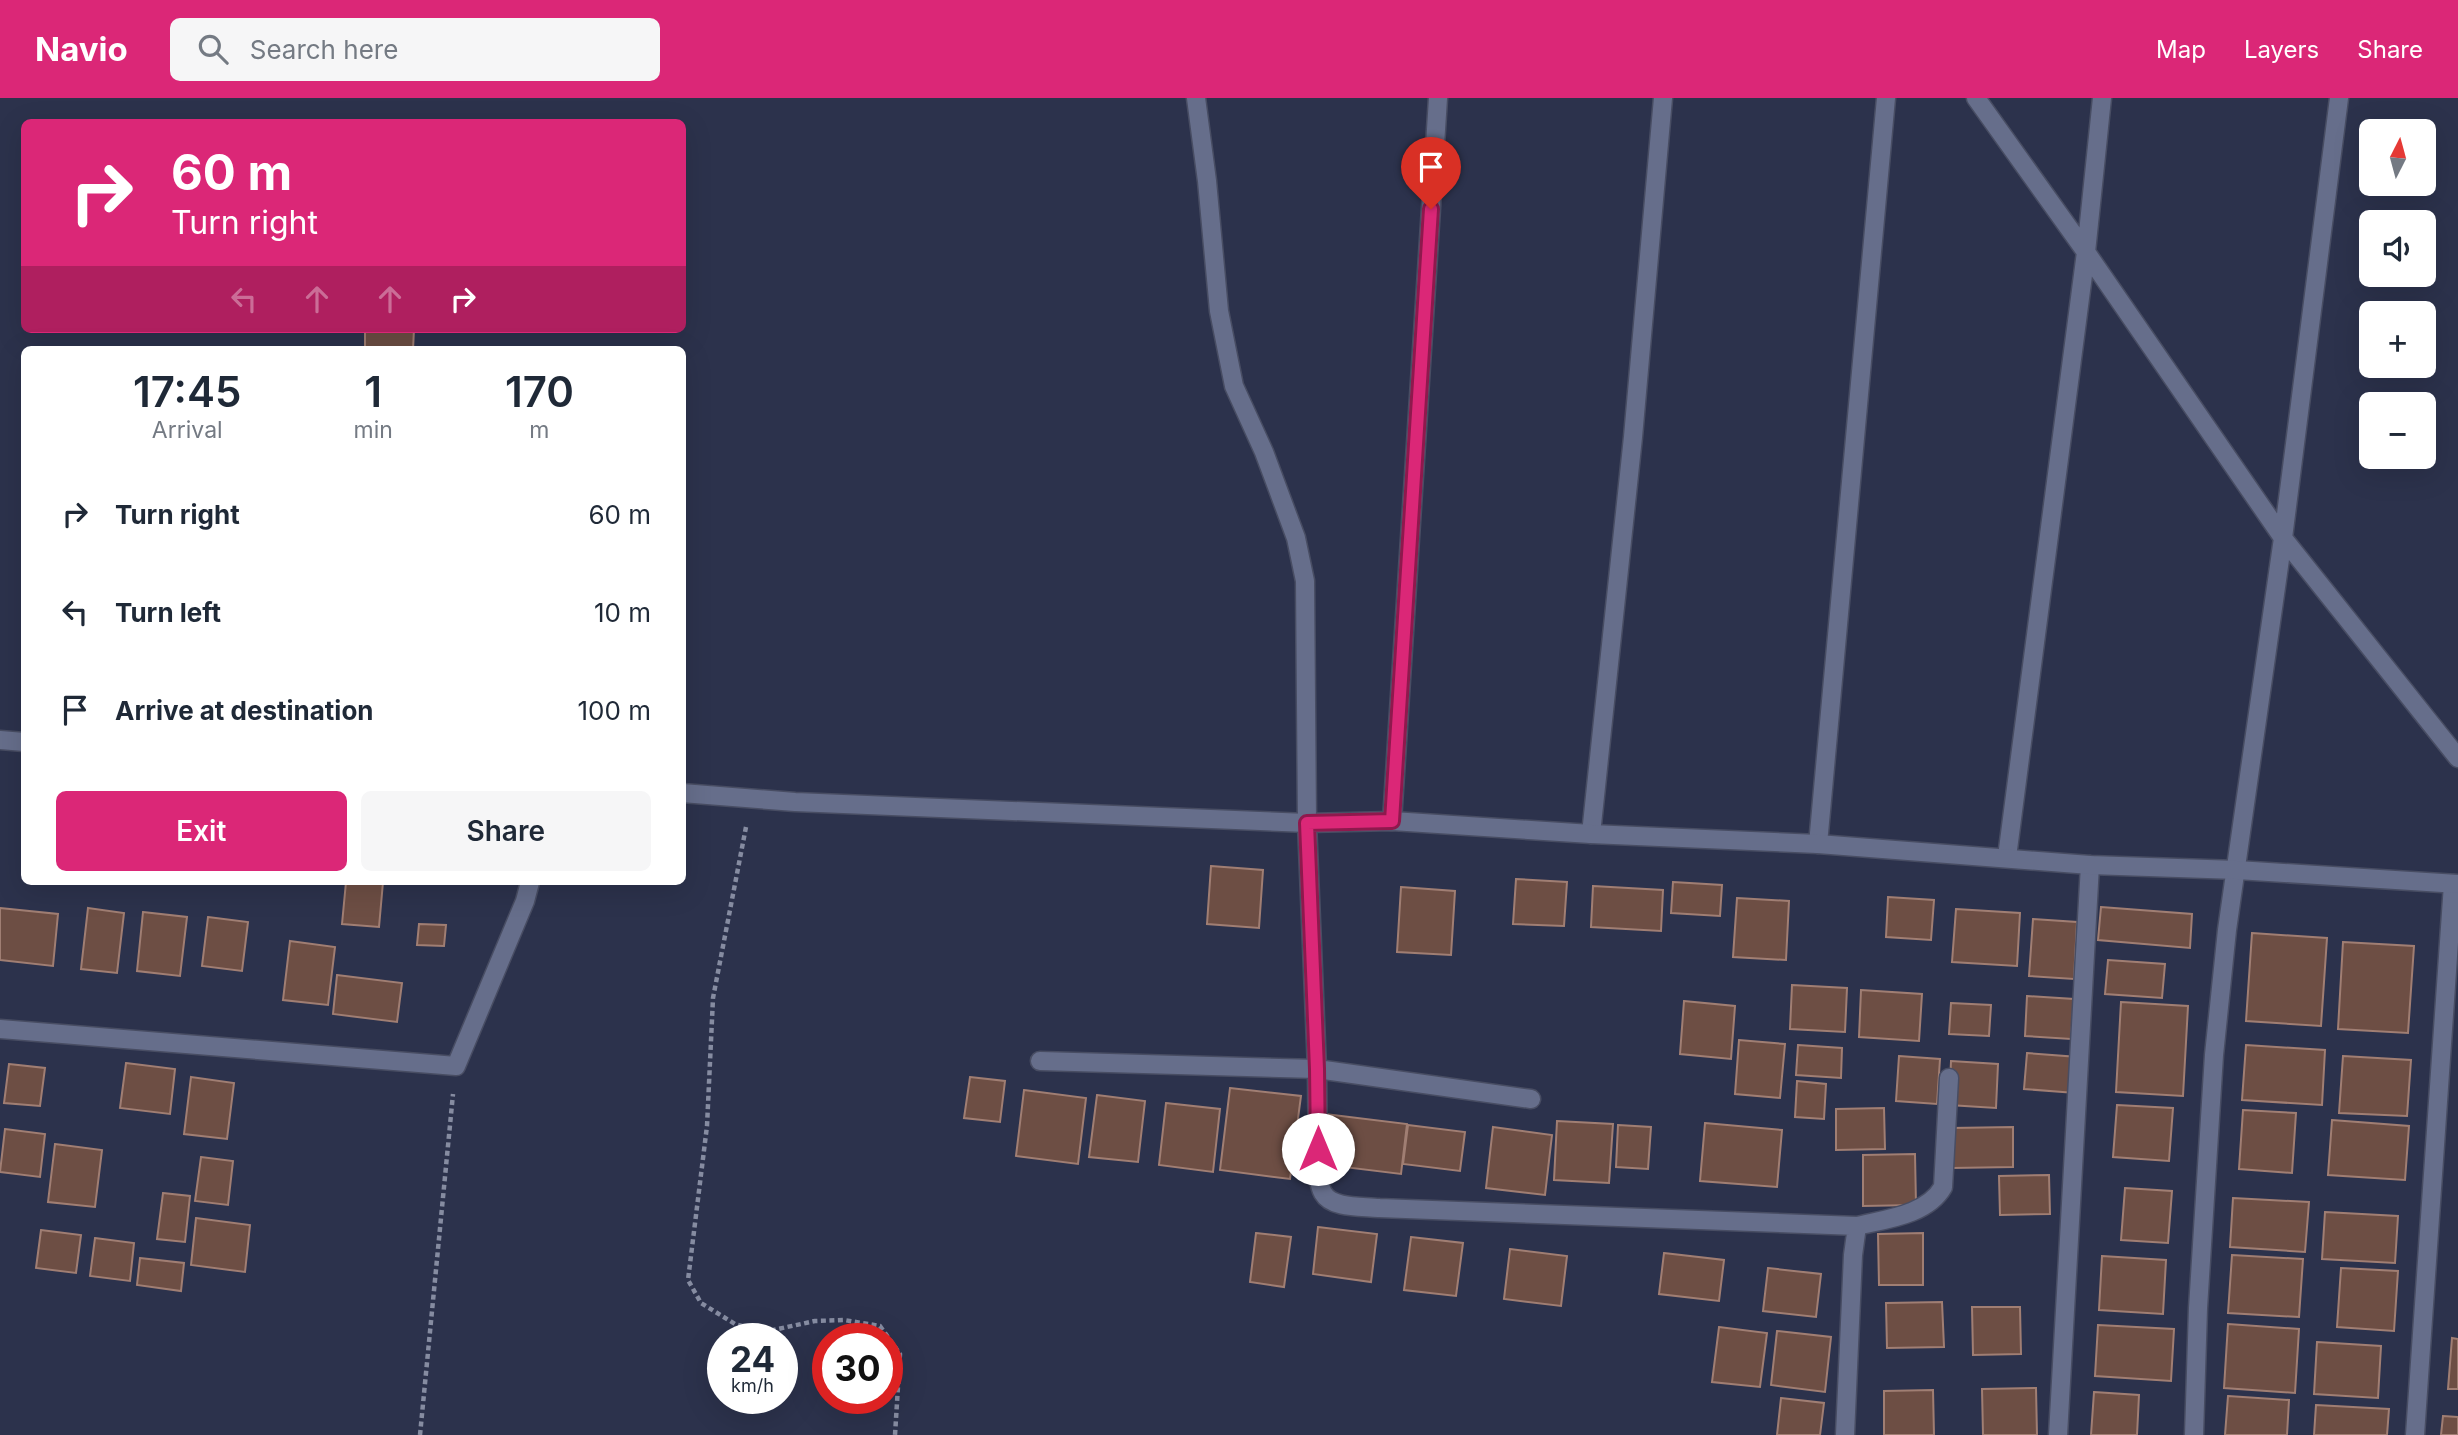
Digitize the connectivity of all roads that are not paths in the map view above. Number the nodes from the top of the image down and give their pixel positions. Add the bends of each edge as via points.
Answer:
1 (1196, 98) edge
2 (1438, 98) edge
3 (1663, 98) edge
4 (1886, 98) edge
5 (1976, 98) edge
6 (2102, 98) edge
7 (2339, 98) edge
8 (2086, 252) junction
9 (2283, 538) junction
10 (0, 740) edge
11 (21, 742) edge
12 (2458, 758) edge
13 (686, 793) edge
14 (1392, 821) junction
15 (1307, 823) junction
16 (1591, 834) junction
17 (1818, 844) junction
18 (2007, 857) junction
19 (2090, 866) junction
20 (2237, 870) junction
21 (2456, 884) edge
22 (529, 885) edge
23 (0, 1029) edge
24 (1040, 1060) dead end
25 (1317, 1069) junction
26 (1949, 1077) dead end
27 (1531, 1099) dead end
28 (1857, 1226) junction
29 (1845, 1435) edge
30 (2058, 1435) edge
31 (2194, 1435) edge
32 (2415, 1435) edge

1 - 15 street via 1219,311 1234,386 1296,538 1305,580
2 - 14 street
3 - 16 street
4 - 17 street
5 - 8 street
6 - 8 street
7 - 9 street
8 - 9 street
8 - 18 street
9 - 12 street
9 - 20 street
10 - 11 street
13 - 15 street
14 - 15 street
14 - 16 street
15 - 25 street
16 - 17 street
17 - 18 street
18 - 19 street
19 - 20 street
19 - 30 street
20 - 21 street
20 - 31 street via 2214,1055
21 - 32 street
22 - 23 street via 456,1066
24 - 25 street
25 - 27 street
25 - 28 street via 1318,1175 1329,1199 1343,1204
26 - 28 street via 1943,1187 1936,1199 1908,1213
28 - 29 street

